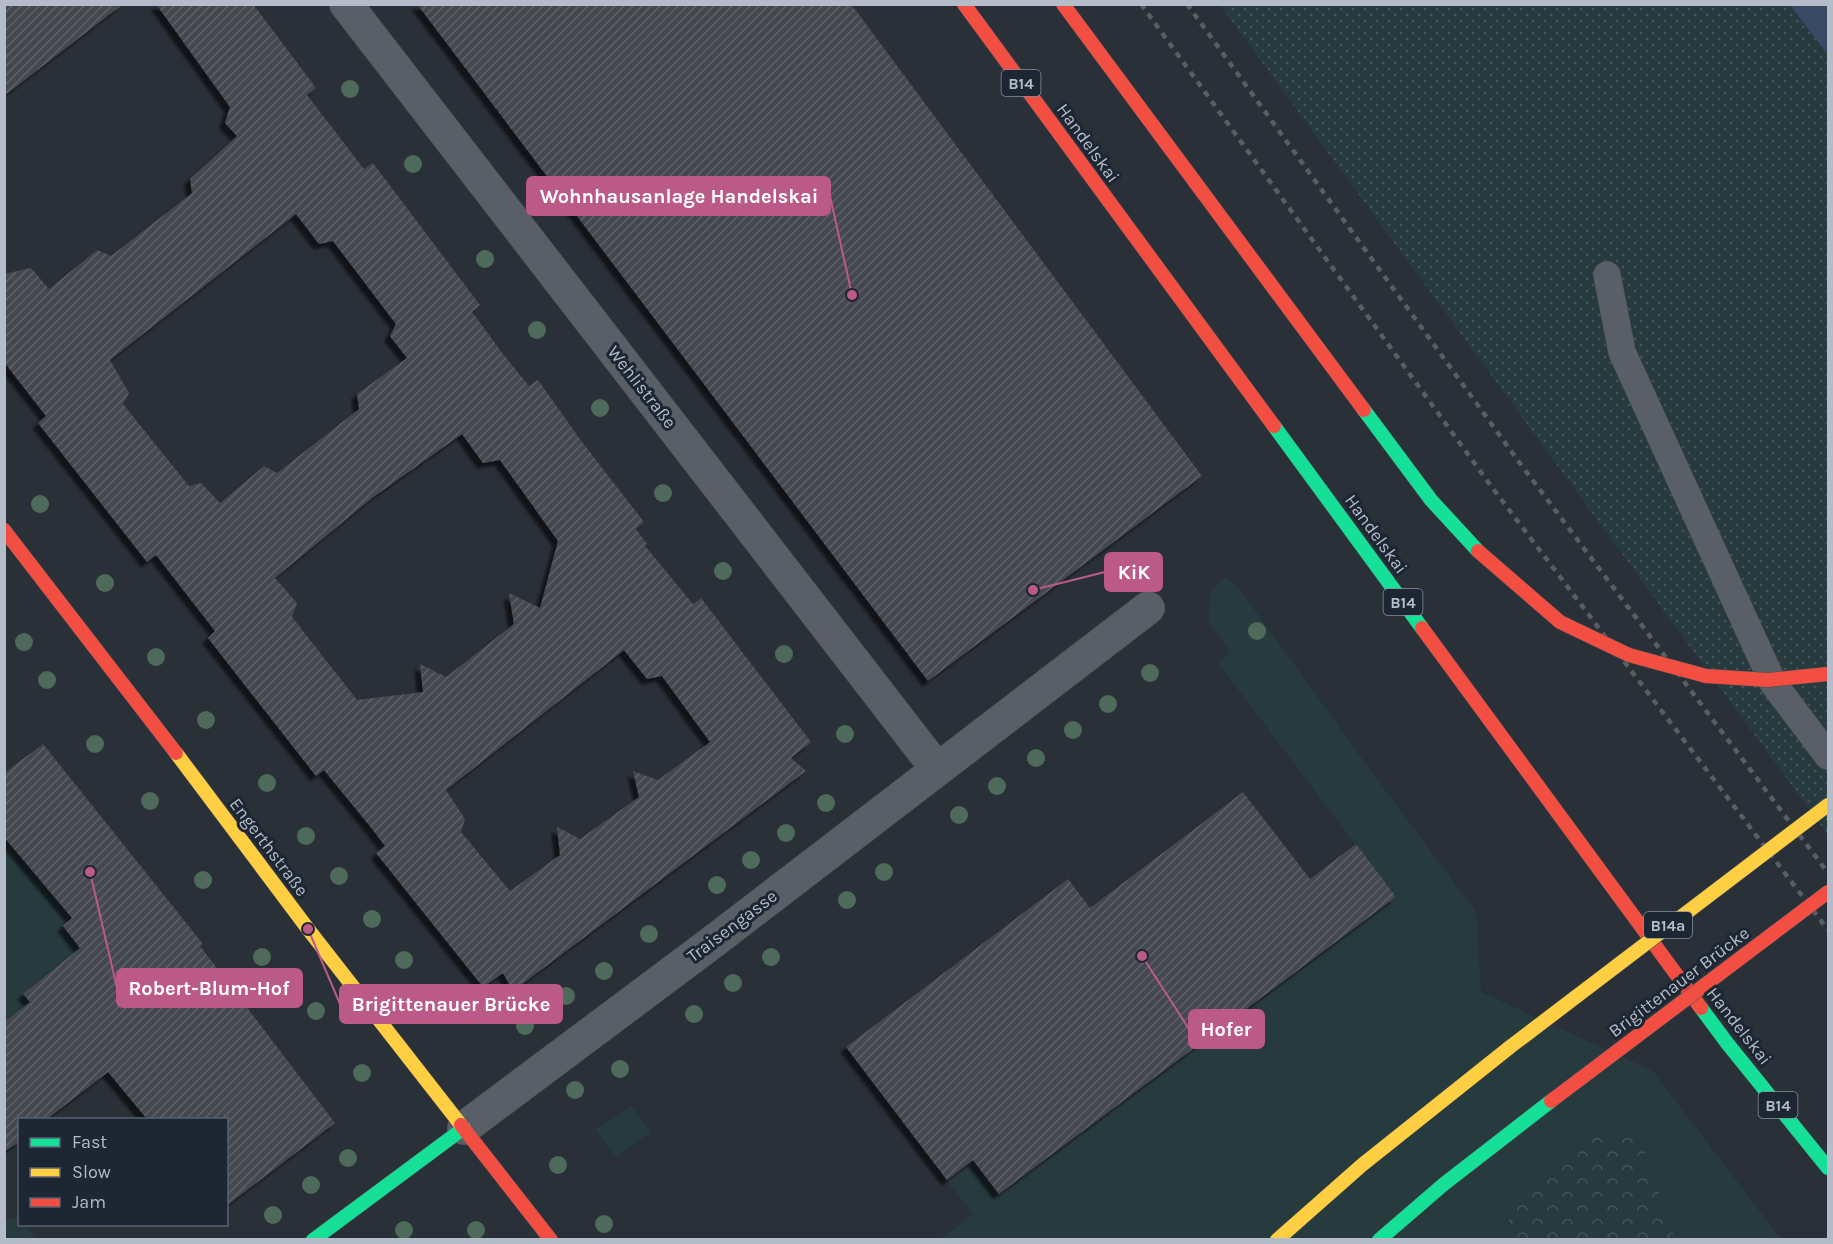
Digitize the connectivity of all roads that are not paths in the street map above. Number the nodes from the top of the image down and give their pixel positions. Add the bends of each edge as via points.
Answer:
1 (346, 4) edge
2 (964, 4) edge
3 (1063, 4) edge
4 (1607, 275) dead end
5 (4, 530) edge
6 (1148, 608) dead end
7 (1828, 674) edge
8 (1828, 756) edge
9 (937, 768) junction
10 (1828, 805) edge
11 (1828, 892) edge
12 (464, 1128) junction
13 (1828, 1168) edge
14 (313, 1239) edge
15 (551, 1239) edge
16 (1277, 1239) edge
17 (1379, 1239) edge

1 - 9 street, Wehlistraße
2 - 13 main road, Handelskai / B14 via 1720,1033
3 - 7 main road, bridge via 1431,500 1478,551 1560,622 1629,655 1706,676 1768,680
4 - 8 lane via 1622,352 1773,683
5 - 12 main road, Engerthstraße
6 - 9 street, Traisengasse
9 - 12 street, Traisengasse
10 - 16 main road, B14a, bridge via 1403,1130
11 - 17 main road, Brigittenauer Brücke, bridge via 1551,1101
12 - 14 main road, Traisengasse
12 - 15 main road, Engerthstraße

